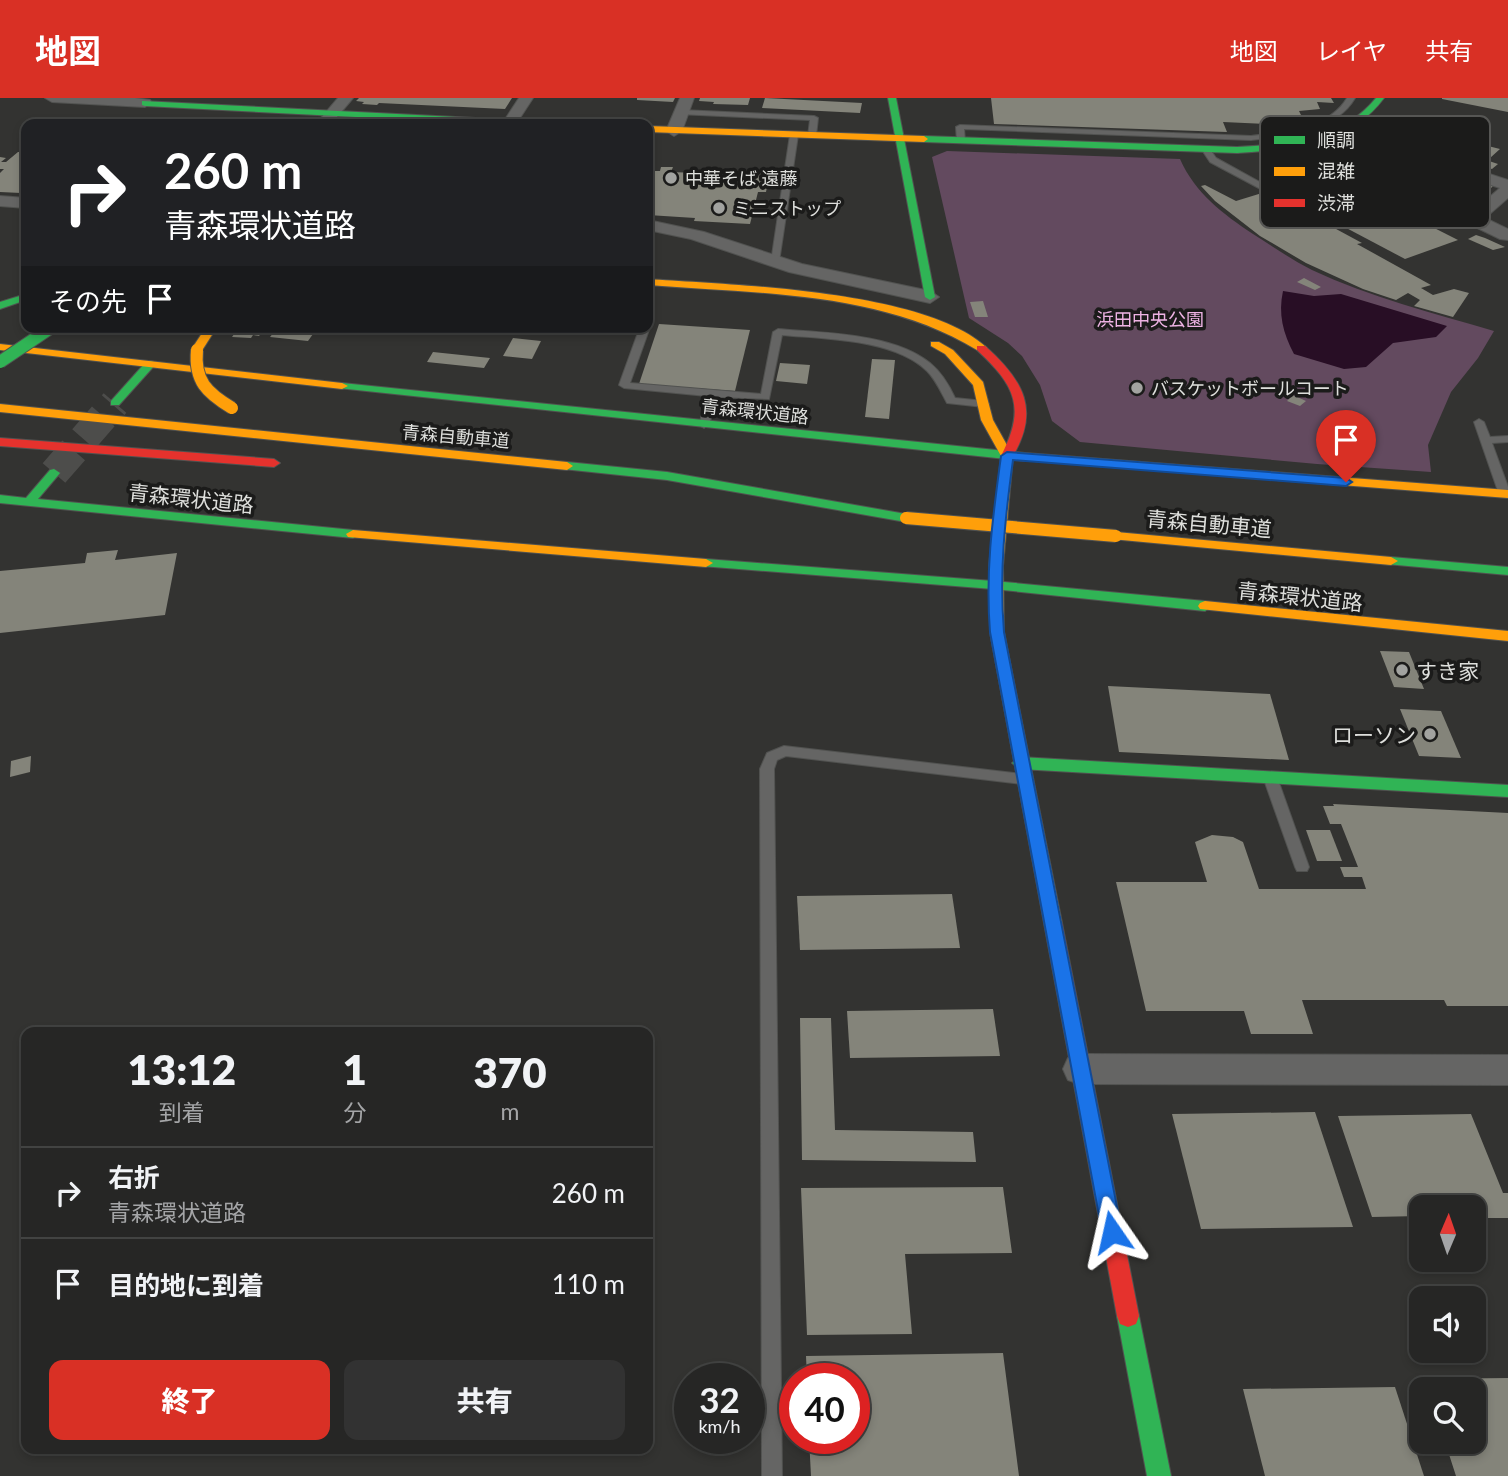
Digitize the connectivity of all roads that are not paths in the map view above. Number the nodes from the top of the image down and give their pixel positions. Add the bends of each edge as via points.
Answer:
1 (52, 98) edge
2 (345, 98) edge
3 (526, 98) edge
4 (892, 98) edge
5 (1351, 98) edge
6 (1380, 98) edge
7 (148, 100) edge
8 (684, 105) edge
9 (1334, 116) edge
10 (1367, 116) edge
11 (129, 117) dead end
12 (327, 119) edge
13 (513, 119) edge
14 (653, 129) edge
15 (674, 131) junction
16 (793, 135) junction
17 (812, 136) junction
18 (1260, 137) edge
19 (901, 139) junction
20 (961, 142) junction
21 (1260, 147) edge
22 (1206, 150) junction
23 (1490, 181) edge
24 (1260, 185) edge
25 (1508, 187) edge
26 (0, 201) edge
27 (21, 203) edge
28 (1490, 204) edge
29 (653, 225) edge
30 (1490, 227) edge
31 (1506, 235) dead end
32 (775, 262) junction
33 (653, 283) edge
34 (930, 297) joint
35 (21, 298) edge
36 (0, 306) edge
37 (21, 333) edge
38 (43, 333) edge
39 (208, 333) edge
40 (643, 333) edge
41 (924, 339) dead end
42 (0, 347) edge
43 (0, 362) edge
44 (150, 365) junction
45 (713, 394) junction
46 (115, 404) tunnel mouth
47 (984, 404) junction
48 (0, 408) edge
49 (1479, 422) dead end
50 (704, 425) junction
51 (0, 431) edge
52 (1485, 439) junction
53 (1508, 439) edge
54 (0, 442) edge
55 (365, 447) junction
56 (1007, 456) junction
57 (54, 473) tunnel mouth
58 (1506, 494) edge
59 (0, 499) edge
60 (28, 503) junction
61 (753, 507) dead end
62 (906, 518) junction
63 (1508, 570) edge
64 (993, 585) junction
65 (1508, 636) edge
66 (1022, 771) junction
67 (1270, 778) junction
68 (1508, 791) edge
69 (1302, 867) dead end
70 (1080, 1069) junction
71 (1508, 1070) edge
72 (772, 1476) edge
73 (1159, 1476) edge

1 - 7 street
2 - 12 street
3 - 13 street
4 - 19 main road
5 - 9 lane
6 - 10 main road
7 - 11 street
7 - 12 main road
8 - 15 street
8 - 17 lane via 814,118
14 - 15 main road
15 - 16 main road
16 - 17 main road
16 - 32 lane
17 - 19 main road
18 - 20 lane via 960,127
19 - 20 main road
19 - 34 main road
20 - 22 main road
21 - 22 main road
22 - 24 lane via 1213,160
23 - 25 street
25 - 28 street
26 - 27 street
29 - 32 street via 706,237
30 - 31 street
32 - 34 street
33 - 56 main road via 866,304 906,313 969,338 995,360 1017,396 1022,423
35 - 36 main road
37 - 42 main road
38 - 43 main road, bridge
39 - 55 main road, bridge via 193,366 207,393 243,413
40 - 45 lane via 624,385
41 - 47 main road via 966,367 979,384
42 - 44 main road, 青森環状道路
44 - 46 main road
44 - 50 main road, 青森環状道路
45 - 47 lane via 765,397 778,332 902,351 924,363 951,401
45 - 50 lane
47 - 56 main road
48 - 55 main road, 青森自動車道
49 - 52 lane
50 - 56 main road, 青森環状道路
51 - 54 main road via 285,463
52 - 53 lane
52 - 58 lane
55 - 62 main road, 青森自動車道 via 667,476
56 - 58 main road, 青森環状道路
56 - 64 main road
57 - 60 main road
59 - 60 main road, 青森環状道路
60 - 64 main road, 青森環状道路 via 500,548
61 - 62 main road, 青森自動車道
62 - 63 main road, 青森自動車道, bridge
64 - 65 main road, 青森環状道路
64 - 66 main road
66 - 67 main road
66 - 70 main road
66 - 72 lane via 784,751 772,757 767,769
67 - 68 main road
67 - 69 lane
70 - 71 street
70 - 73 main road

